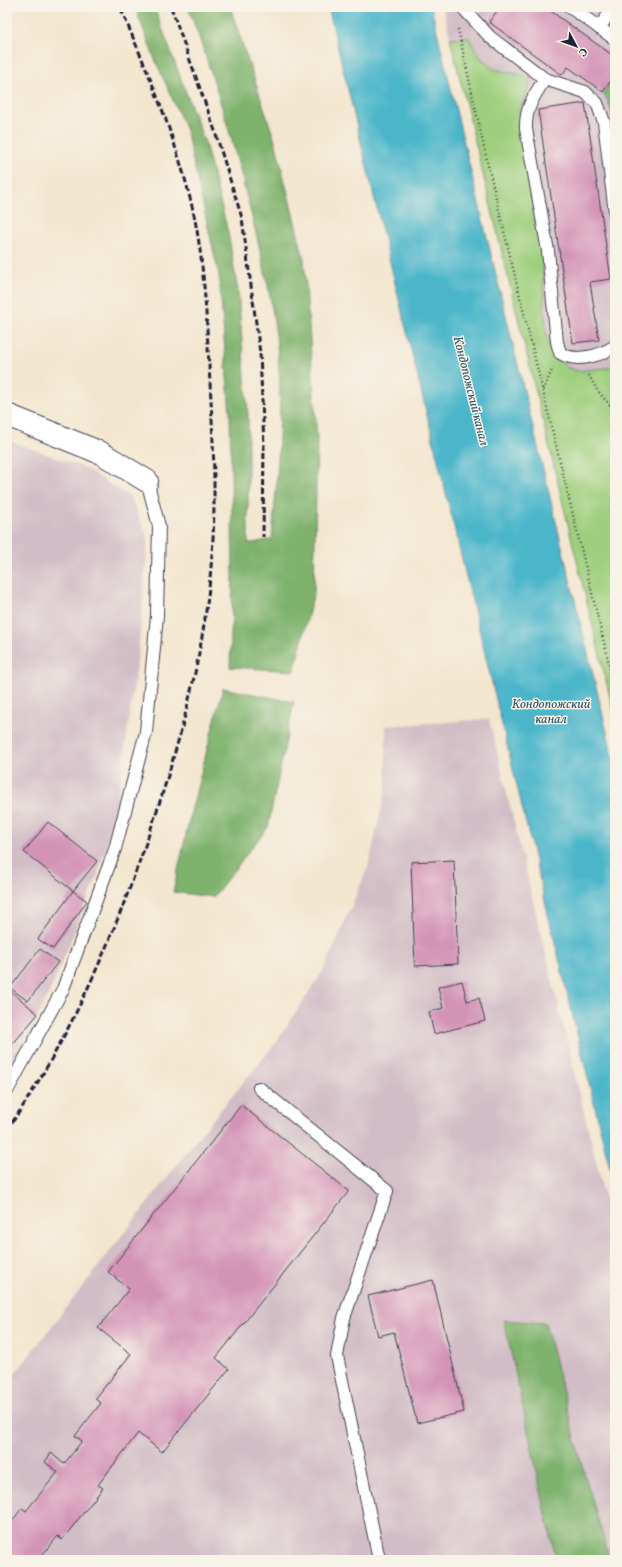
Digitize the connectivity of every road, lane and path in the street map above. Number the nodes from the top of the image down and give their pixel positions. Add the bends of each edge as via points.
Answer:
1 (462, 7) edge
2 (570, 7) edge
3 (614, 7) edge
4 (457, 26) dead end
5 (599, 28) junction
6 (615, 39) edge
7 (544, 78) junction
8 (615, 214) edge
9 (615, 346) edge
10 (560, 353) junction
11 (585, 357) junction
12 (543, 390) junction
13 (615, 411) edge
14 (7, 415) edge
15 (147, 481) joint
16 (615, 688) edge
17 (259, 1088) dead end
18 (7, 1091) edge
19 (379, 1560) edge

1 - 7 lane via 490,37
2 - 5 lane
3 - 5 lane
4 - 12 path
5 - 6 lane
7 - 8 lane via 585,92 598,103 604,122
7 - 10 lane via 528,108 526,129 548,251 554,329
9 - 11 lane via 608,351
10 - 11 lane via 567,357
10 - 12 path
11 - 13 path via 591,380
12 - 16 path
14 - 15 street via 101,453
15 - 18 lane via 159,526 157,616 146,732 115,849 63,989
17 - 19 lane via 387,1191 344,1318 337,1356

